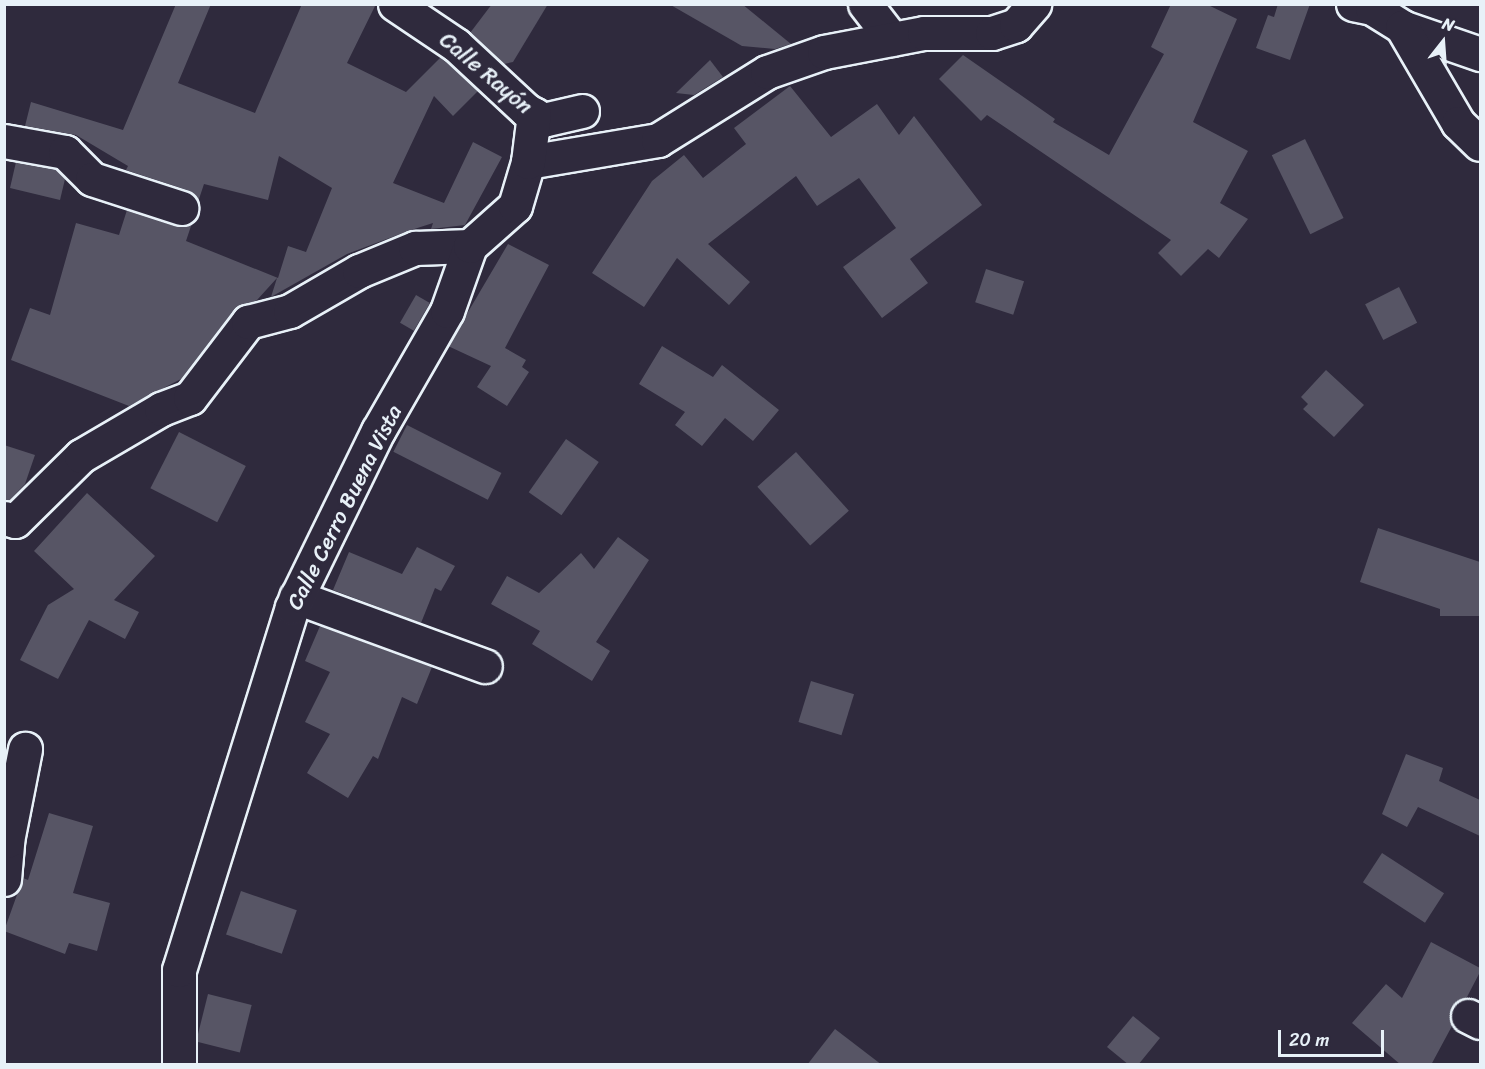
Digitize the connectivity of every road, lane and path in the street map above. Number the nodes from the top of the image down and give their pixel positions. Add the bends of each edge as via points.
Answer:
1 (395, 4) edge
2 (865, 4) edge
3 (1034, 4) edge
4 (1353, 4) edge
5 (1402, 27) junction
6 (892, 39) junction
7 (1480, 54) edge
8 (582, 111) dead end
9 (534, 114) junction
10 (4, 141) edge
11 (1480, 144) edge
12 (528, 162) junction
13 (182, 208) dead end
14 (470, 246) junction
15 (4, 518) edge
16 (296, 597) junction
17 (485, 666) dead end
18 (25, 749) dead end
19 (6, 840) edge
20 (4, 879) edge
21 (179, 1065) edge

1 - 9 street, Calle Rayón via 456,45
2 - 6 street
3 - 6 street via 1016,25 992,33 924,33
4 - 5 street via 1380,12
5 - 7 street
5 - 11 street via 1458,123
6 - 12 street via 824,52 767,72 658,140
8 - 9 street, Calle Rayón via 543,120
9 - 12 street, Calle Cerro Buena Vista
10 - 13 street via 65,152 92,179
12 - 14 street, Calle Cerro Buena Vista via 515,206
14 - 15 street via 416,248 359,272 290,311 248,322 190,398 161,409 81,456 15,521
14 - 16 street, Calle Cerro Buena Vista via 447,311 378,431
16 - 17 street
16 - 21 street, Calle Cerro Buena Vista via 179,970
18 - 19 street
19 - 20 street

